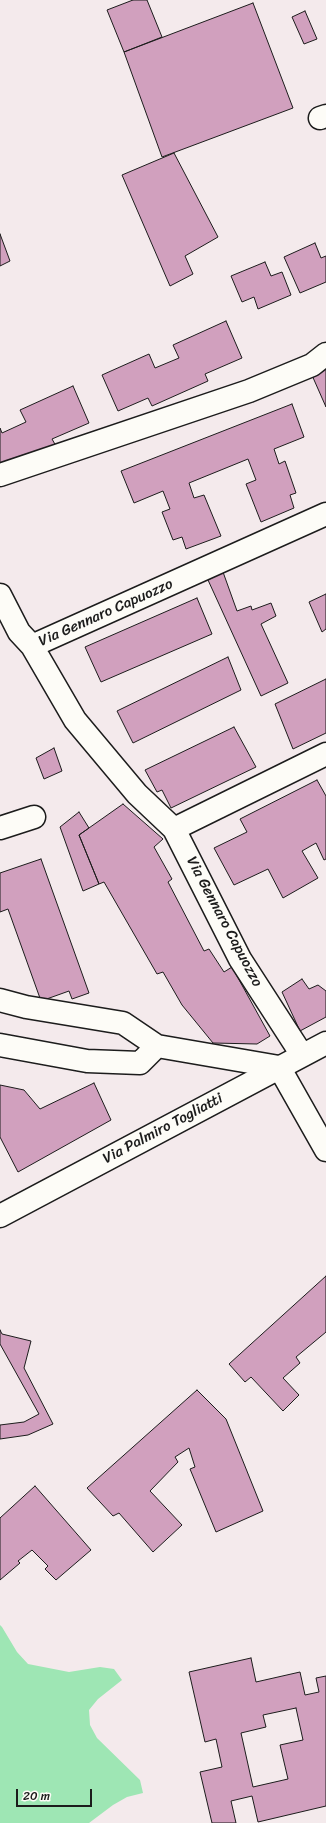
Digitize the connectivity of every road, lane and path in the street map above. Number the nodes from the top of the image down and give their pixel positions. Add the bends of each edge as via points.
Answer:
1 (326, 354) edge
2 (0, 476) edge
3 (326, 514) edge
4 (0, 595) edge
5 (32, 646) junction
6 (326, 754) edge
7 (34, 817) dead end
8 (0, 828) edge
9 (174, 828) junction
10 (0, 1000) edge
11 (326, 1043) edge
12 (0, 1045) edge
13 (156, 1046) junction
14 (302, 1055) junction
15 (279, 1067) junction
16 (326, 1150) edge
17 (0, 1216) edge

1 - 2 street via 312,365 249,391
3 - 5 street, Via Gennaro Capuozzo
4 - 5 street via 19,632
5 - 9 street, Via Gennaro Capuozzo via 75,720 137,794
6 - 9 street
7 - 8 street
9 - 14 street, Via Gennaro Capuozzo via 240,959
10 - 13 street via 26,1007 123,1023
11 - 14 street, Via Palmiro Togliatti
12 - 13 street via 87,1060 140,1063
13 - 15 street
14 - 15 street, Via Palmiro Togliatti
15 - 16 street
15 - 17 street, Via Palmiro Togliatti

